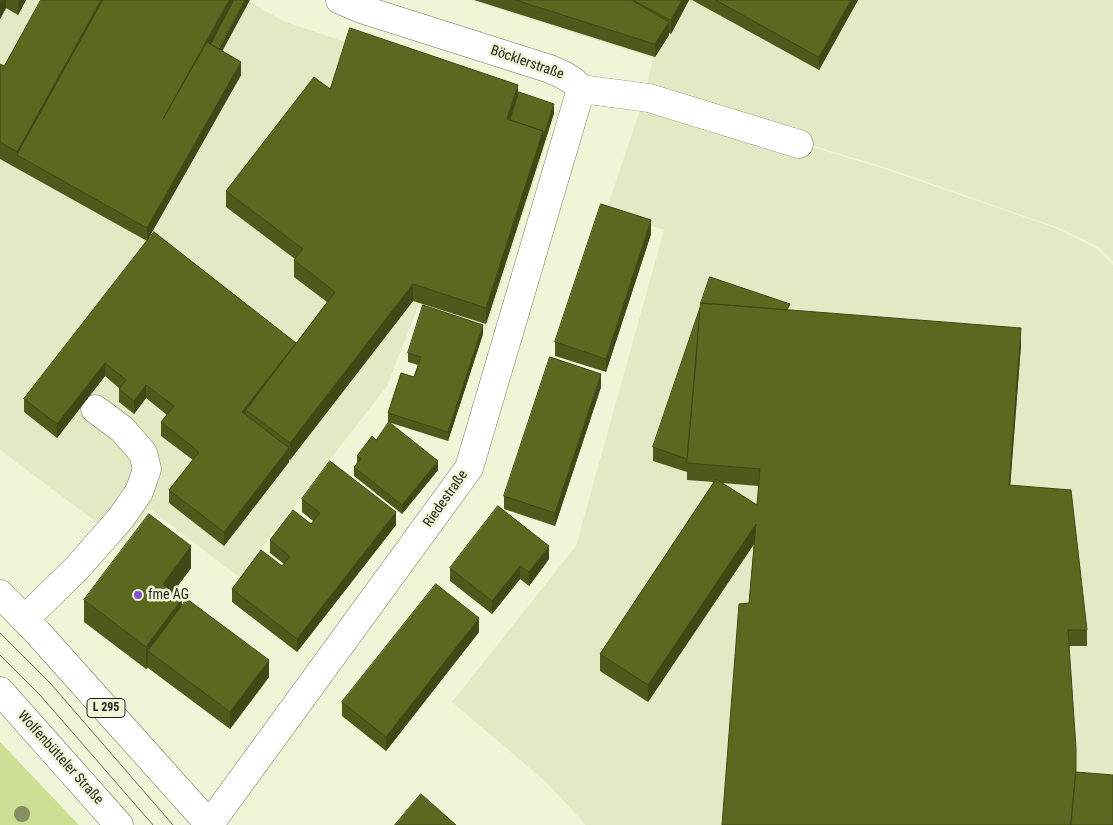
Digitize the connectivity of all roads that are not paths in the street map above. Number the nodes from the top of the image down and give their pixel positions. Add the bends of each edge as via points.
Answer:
1 (340, 0) edge
2 (581, 89) junction
3 (799, 144) dead end
4 (95, 409) dead end
5 (0, 594) edge
6 (24, 619) junction
7 (0, 691) edge
8 (119, 825) edge
9 (210, 825) edge

1 - 2 street, Böcklerstraße via 550,69 568,76
2 - 3 street via 648,98
2 - 9 street, Riedestraße via 469,468
4 - 6 street via 122,429 143,453 147,468 139,492 77,568
5 - 6 street, L 295
6 - 9 street, L 295
7 - 8 street, Wolfenbütteler Straße

